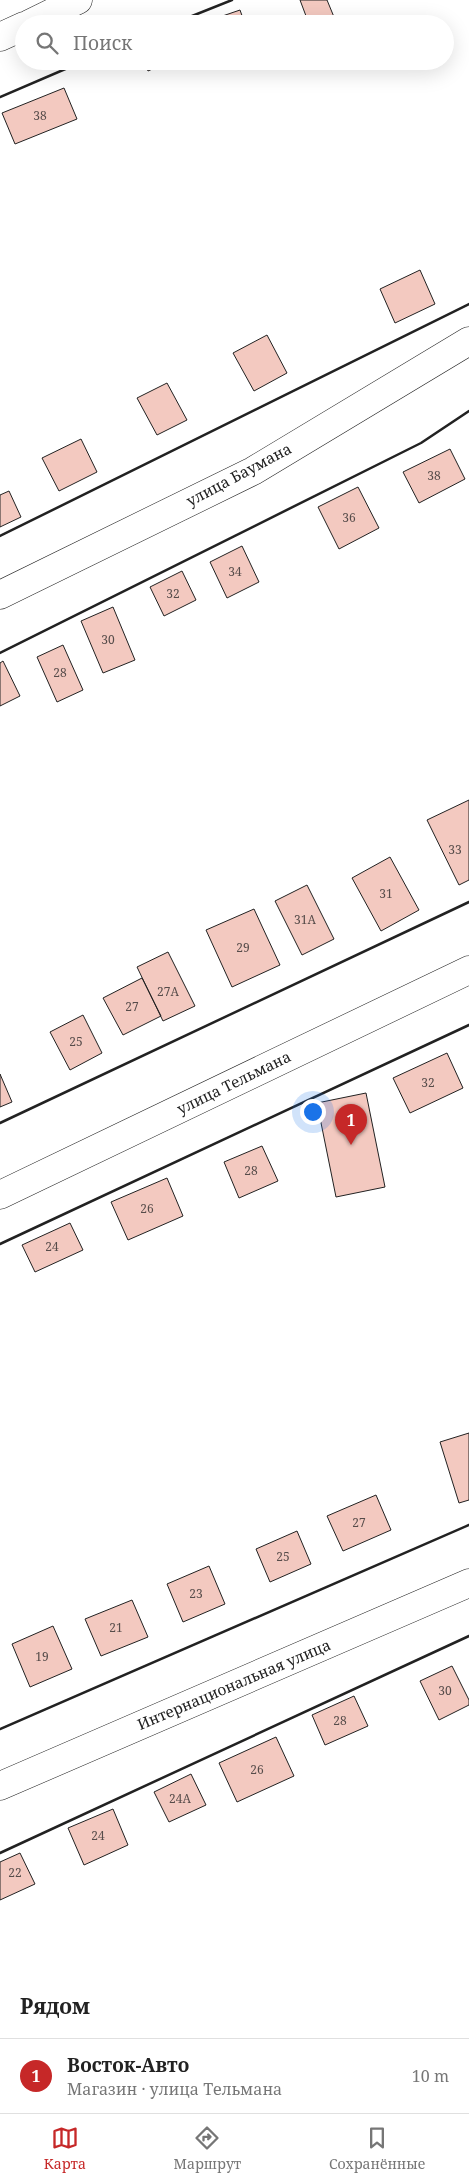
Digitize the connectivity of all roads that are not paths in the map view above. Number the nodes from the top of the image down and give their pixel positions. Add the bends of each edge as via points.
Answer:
1 (78, 0) edge
2 (47, 15) edge
3 (15, 30) edge
4 (0, 37) edge
5 (469, 341) edge
6 (0, 595) edge
7 (469, 970) edge
8 (0, 1195) edge
9 (469, 1584) edge
10 (0, 1786) edge

1 - 2 street
3 - 4 street
5 - 6 street, улица Баумана via 253,471
7 - 8 street, улица Тельмана
9 - 10 street, Интернациональная улица

